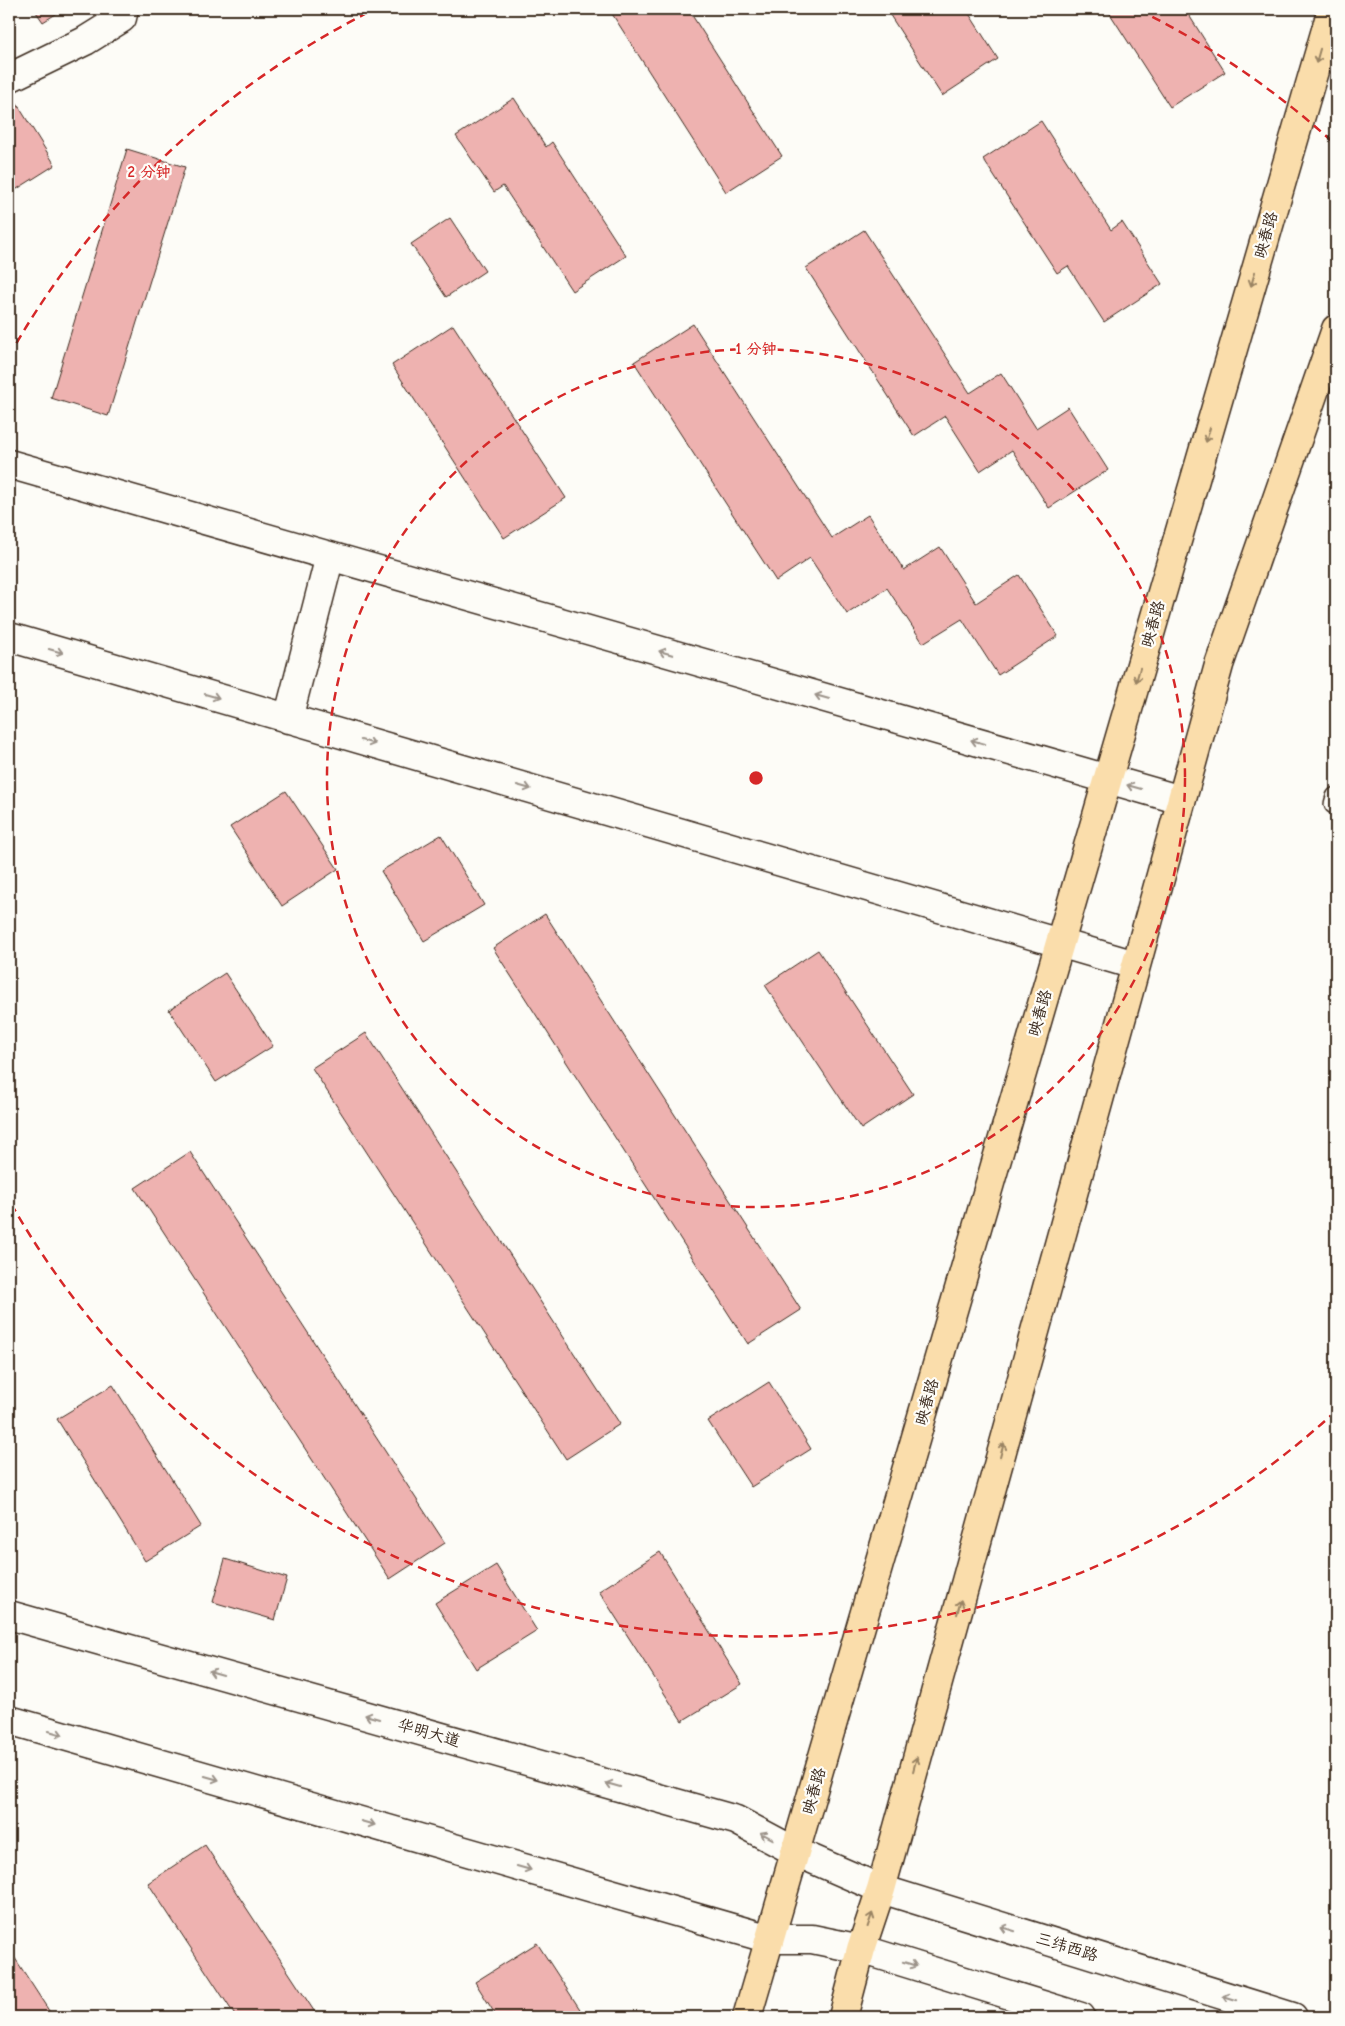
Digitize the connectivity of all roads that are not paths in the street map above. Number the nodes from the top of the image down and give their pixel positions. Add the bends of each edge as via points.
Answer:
1 (124, 9) edge
2 (1332, 9) edge
3 (9, 78) edge
4 (1336, 329) edge
5 (9, 464) edge
6 (330, 556) junction
7 (9, 637) edge
8 (288, 718) junction
9 (1108, 779) junction
10 (1181, 800) junction
11 (1060, 943) junction
12 (1135, 965) junction
13 (9, 1614) edge
14 (9, 1720) edge
15 (796, 1852) junction
16 (843, 1871) joint
17 (881, 1889) junction
18 (770, 1939) junction
19 (860, 1949) junction
20 (747, 2017) edge
21 (844, 2017) edge
22 (1081, 2017) edge
23 (1293, 2017) edge

1 - 3 street via 122,18 93,36
2 -> 9 main road, 映春路
4 - 10 main road via 1219,665
5 - 6 street
6 - 8 street
9 -> 6 street
7 -> 8 street
8 -> 11 street
10 -> 9 street
9 - 11 main road, 映春路
10 - 12 main road
11 - 12 street
11 - 15 main road, 映春路
17 -> 12 main road
15 -> 13 street, 华明大道 via 736,1820
14 -> 18 street
15 - 16 street, 华明大道
15 - 18 main road, 映春路
16 - 17 street, 三纬西路
19 -> 17 main road
23 -> 17 street, 三纬西路
18 - 19 street via 812,1939
18 - 20 main road, 映春路
19 - 21 main road
19 -> 22 street

